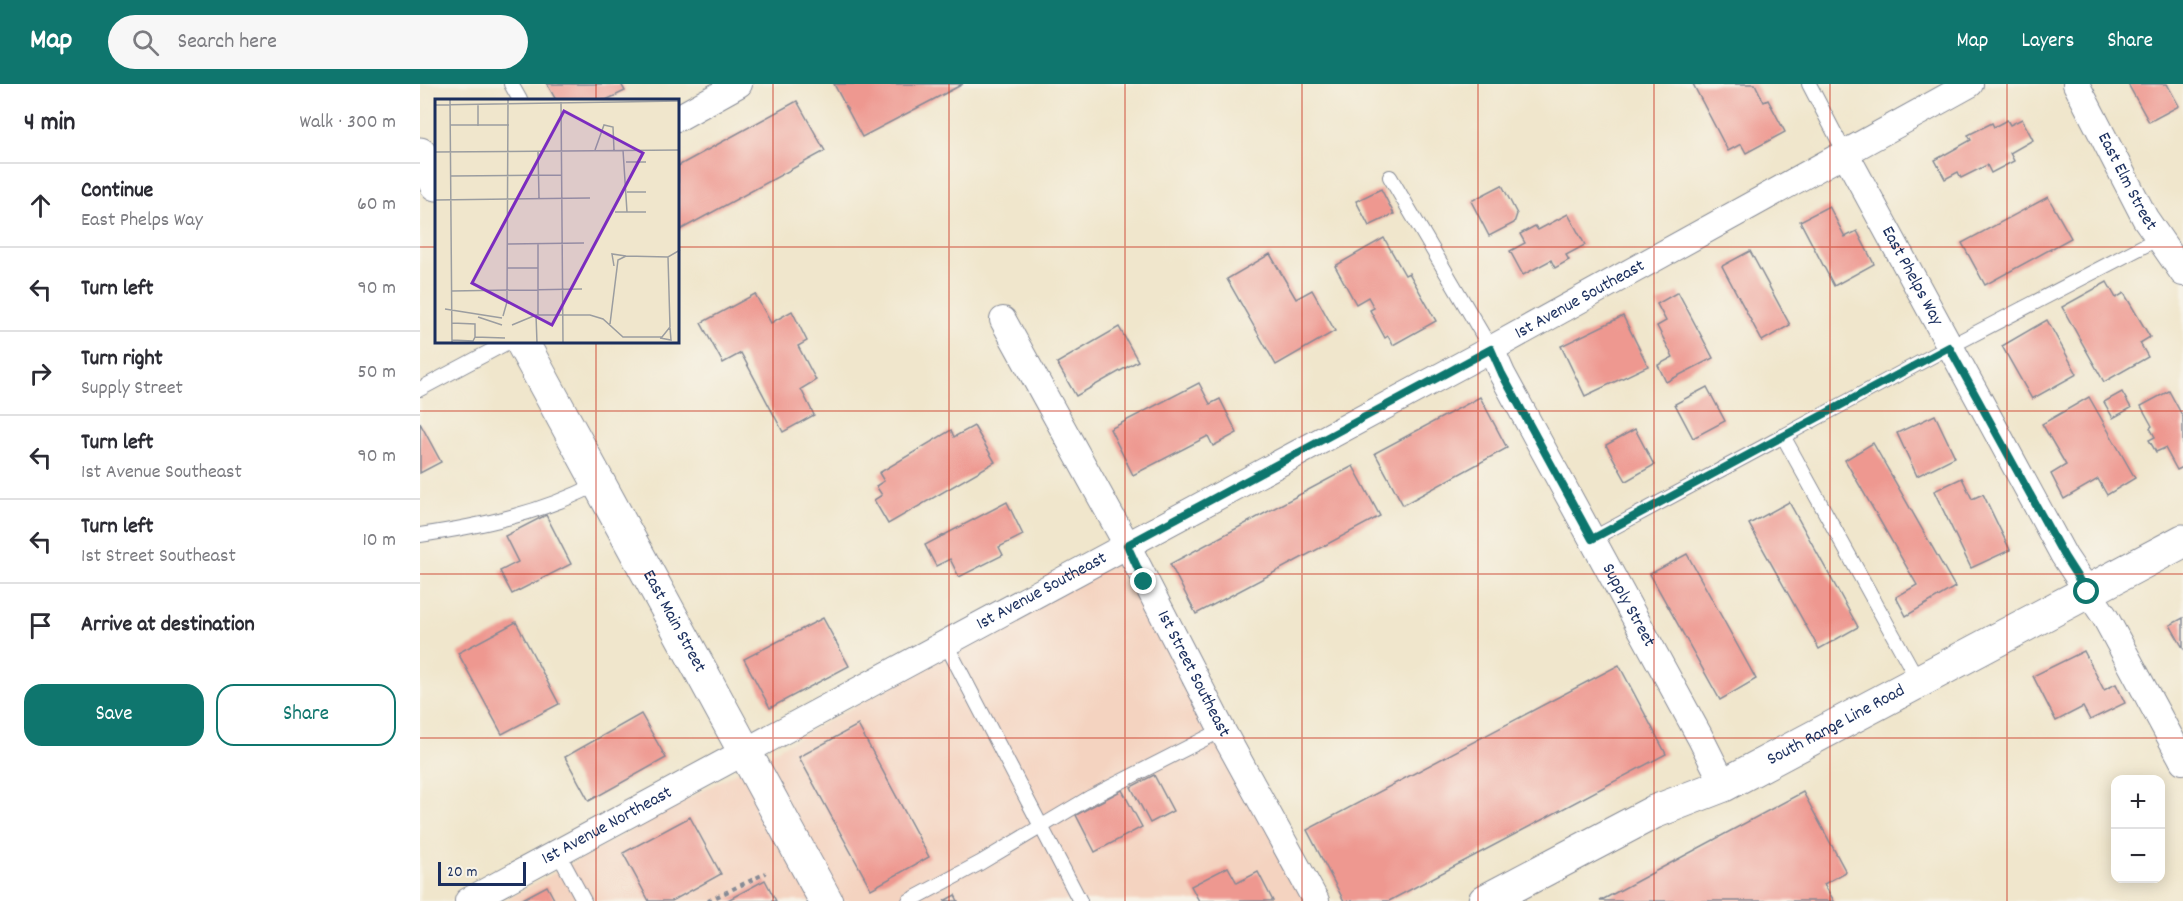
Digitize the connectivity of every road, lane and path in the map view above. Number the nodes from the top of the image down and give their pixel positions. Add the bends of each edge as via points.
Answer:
1 (511, 84) edge
2 (740, 84) edge
3 (1809, 84) edge
4 (1970, 84) edge
5 (2076, 84) edge
6 (519, 99) edge
7 (680, 117) edge
8 (1845, 153) junction
9 (420, 154) edge
10 (1390, 177) dead end
11 (435, 182) edge
12 (2173, 252) edge
13 (1003, 320) dead end
14 (504, 344) edge
15 (523, 344) edge
16 (1949, 347) junction
17 (1491, 349) junction
18 (420, 389) edge
19 (1783, 436) junction
20 (597, 484) junction
21 (420, 534) edge
22 (1592, 539) junction
23 (2183, 541) edge
24 (1127, 545) junction
25 (2087, 592) junction
26 (946, 644) junction
27 (1919, 682) junction
28 (1222, 730) junction
29 (745, 752) junction
30 (2183, 760) edge
31 (1724, 785) junction
32 (1040, 826) junction
33 (558, 853) junction
34 (766, 873) dead end
35 (468, 901) edge
36 (584, 901) edge
37 (708, 901) edge
38 (826, 901) edge
39 (909, 901) edge
40 (1080, 901) edge
41 (1316, 901) edge
42 (1485, 901) edge

1 - 6 lane
2 - 7 street
3 - 8 lane, East Phelps Way
4 - 8 street, 1st Avenue Southeast
5 - 12 street, East Elm Street via 2145,218
8 - 16 street, East Phelps Way
8 - 17 street, 1st Avenue Southeast
9 - 11 main road
10 - 17 lane, Supply Street
12 - 16 lane
13 - 24 street, 1st Street Southeast
14 - 18 lane
15 - 20 main road, East Main Street
16 - 19 lane
16 - 25 street, East Phelps Way
17 - 22 street, Supply Street
17 - 24 street, 1st Avenue Southeast
19 - 22 lane
19 - 27 lane
20 - 21 lane via 566,500 477,526
20 - 29 main road, East Main Street
22 - 31 street, Supply Street
23 - 25 main road, South Range Line Road
24 - 26 street, 1st Avenue Southeast
24 - 28 street, 1st Street Southeast
25 - 27 main road, South Range Line Road
25 - 30 street, East Phelps Way via 2105,617
26 - 29 street, 1st Avenue Southeast
26 - 32 lane
27 - 31 main road, South Range Line Road
28 - 32 lane
28 - 41 street, 1st Street Southeast
29 - 33 street, 1st Avenue Northeast
29 - 38 main road, East Main Street
31 - 42 main road, South Range Line Road via 1654,812
32 - 39 lane
32 - 40 lane
33 - 35 street, 1st Avenue Northeast
33 - 36 lane
34 - 37 path

